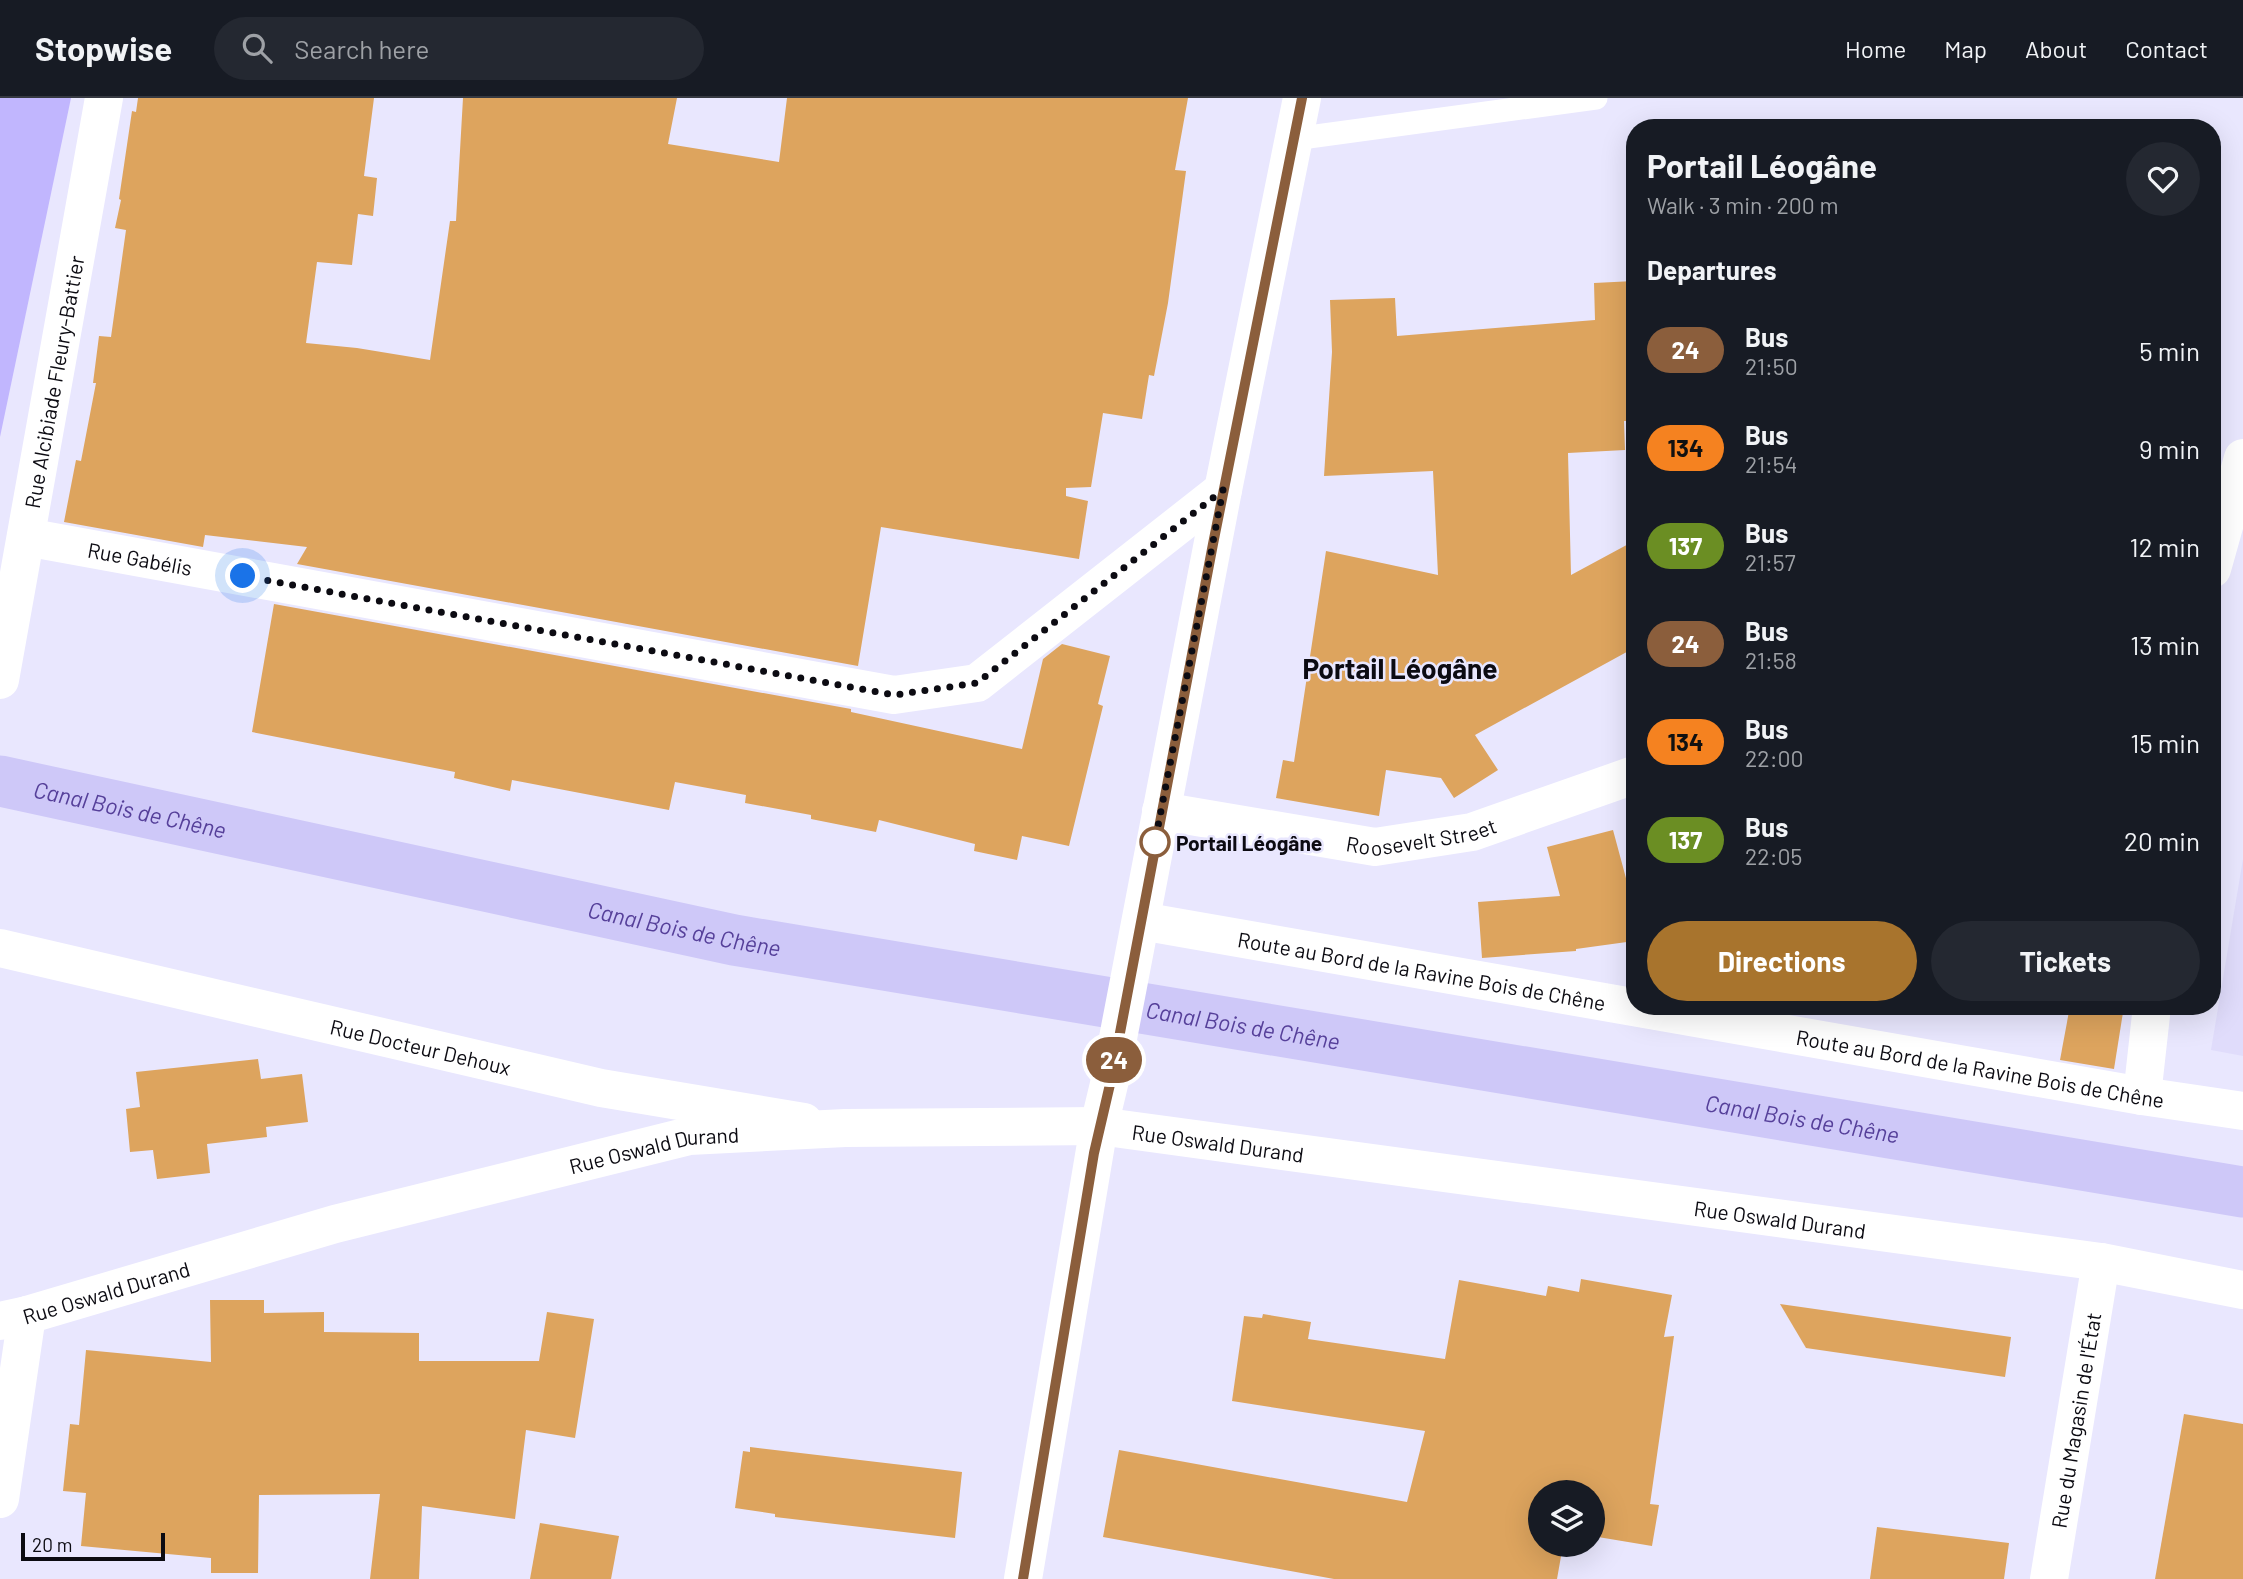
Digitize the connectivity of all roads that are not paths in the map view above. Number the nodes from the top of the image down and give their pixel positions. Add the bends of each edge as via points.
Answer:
1 (104, 98) edge
2 (1302, 98) edge
3 (1597, 98) edge
4 (1294, 139) junction
5 (2243, 458) edge
6 (1223, 490) junction
7 (26, 537) junction
8 (2221, 537) edge
9 (1, 674) edge
10 (1626, 778) edge
11 (1161, 811) junction
12 (1140, 928) junction
13 (0, 948) edge
14 (1626, 1009) edge
15 (1659, 1015) edge
16 (2151, 1015) edge
17 (2143, 1096) junction
18 (2243, 1111) edge
19 (1099, 1126) junction
20 (845, 1129) junction
21 (2101, 1262) junction
22 (2243, 1290) edge
23 (13, 1318) edge
24 (0, 1499) edge
25 (1023, 1579) edge
26 (2049, 1579) edge

1 - 7 street, Rue Alcibiade Fleury-Battier
2 - 4 street
3 - 4 lane
4 - 6 street
5 - 8 street
6 - 7 street, Rue Gabélis via 977,683 894,695
6 - 11 street
7 - 9 street, Rue Alcibiade Fleury-Battier
10 - 11 street, Roosevelt Street via 1472,832 1375,847
11 - 12 street
12 - 14 street, Route au Bord de la Ravine Bois de Chêne
12 - 19 street
13 - 20 street, Rue Docteur Dehoux via 601,1088
15 - 17 street, Route au Bord de la Ravine Bois de Chêne
16 - 17 street
17 - 18 street, Route au Bord de la Ravine Bois de Chêne
19 - 20 street, Rue Oswald Durand
19 - 21 street, Rue Oswald Durand
19 - 25 street
20 - 23 street, Rue Oswald Durand via 689,1136 335,1224
21 - 22 street, Rue Oswald Durand
21 - 26 street, Rue du Magasin de l'État
23 - 24 street

